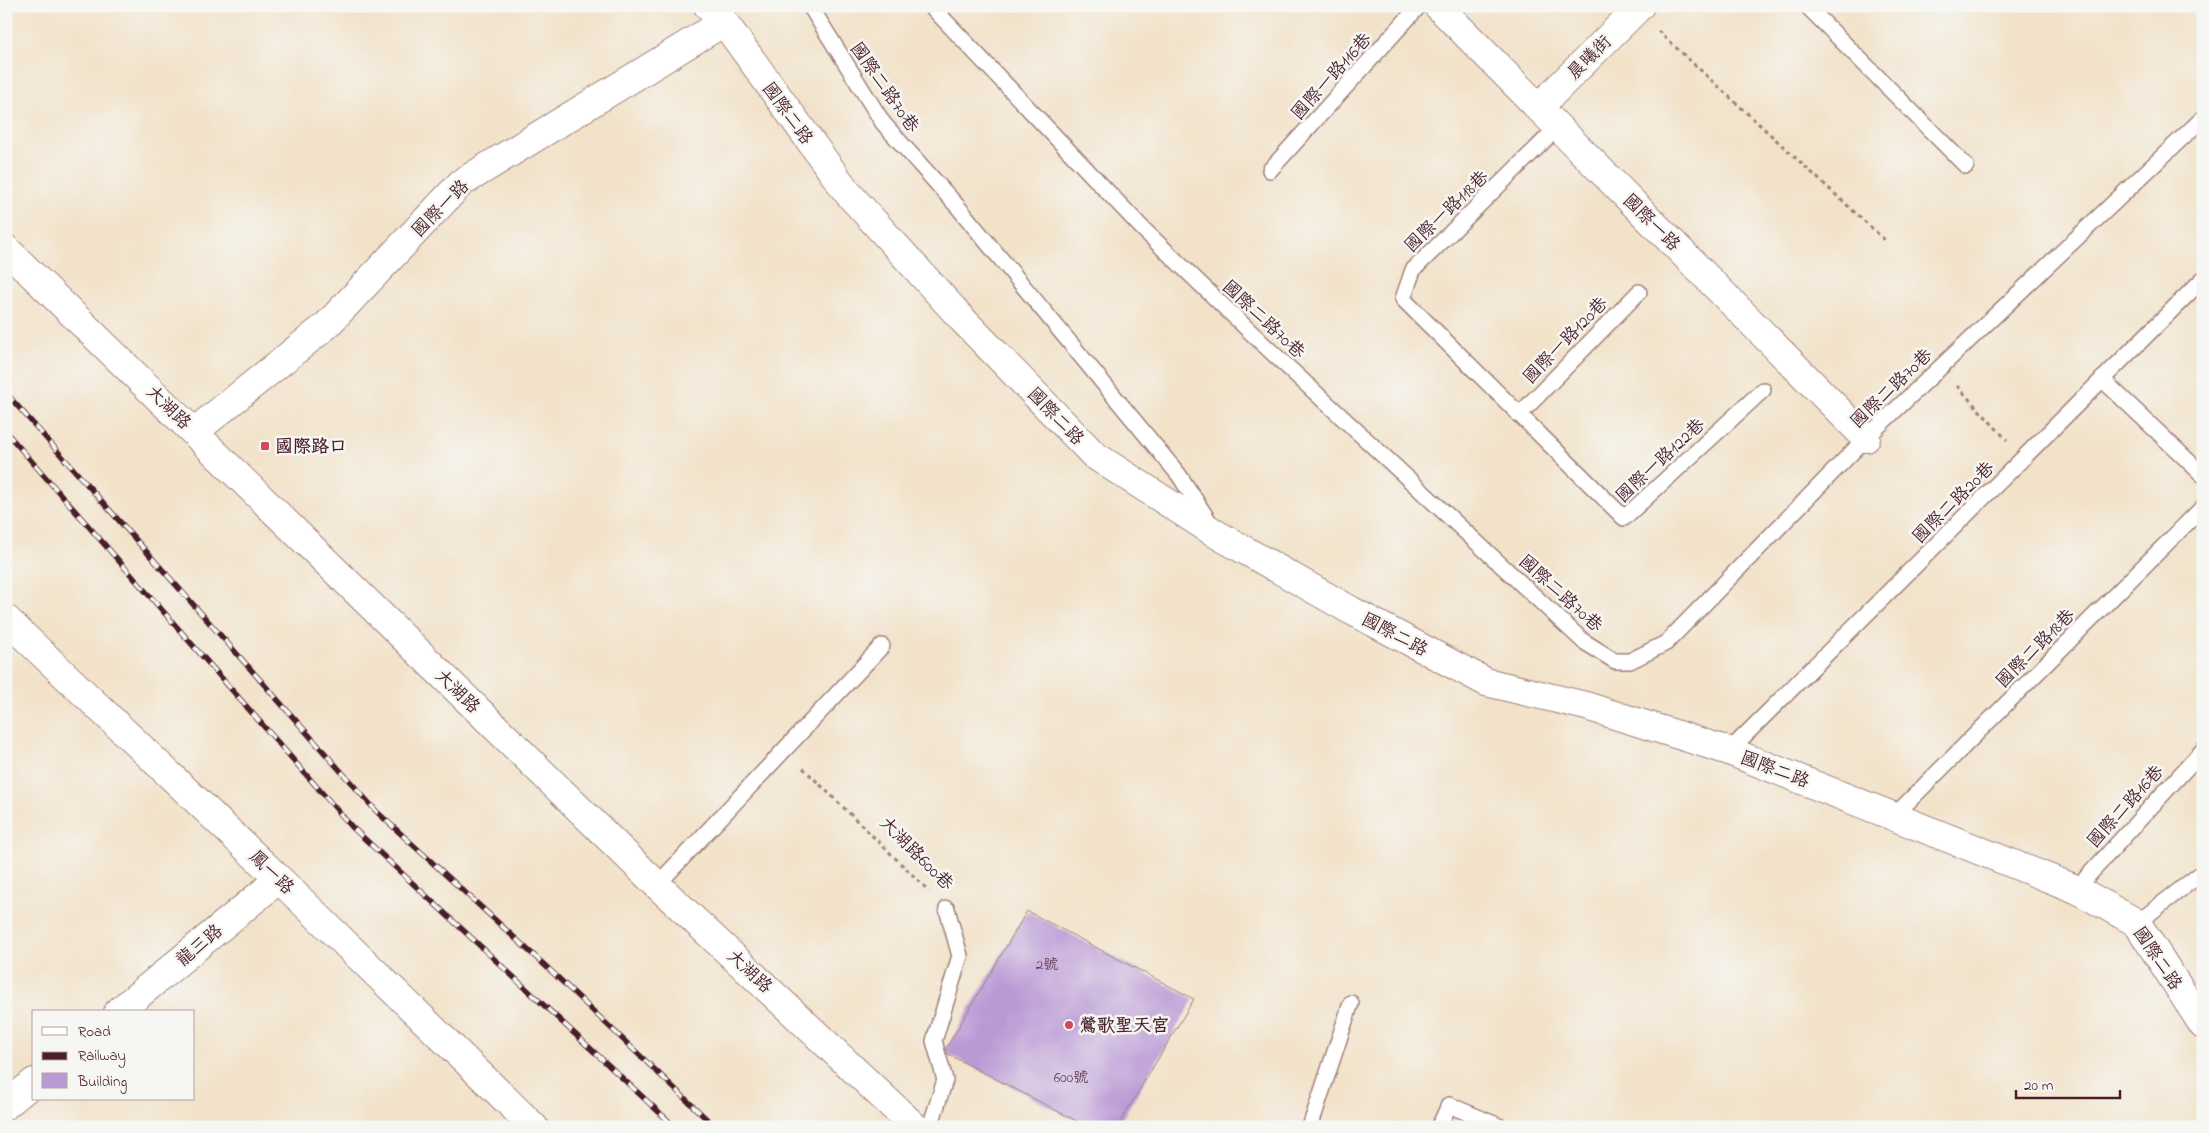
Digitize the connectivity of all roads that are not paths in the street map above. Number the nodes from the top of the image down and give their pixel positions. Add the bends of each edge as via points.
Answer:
1 (810, 6) edge
2 (931, 6) edge
3 (1419, 6) edge
4 (1438, 6) edge
5 (1808, 6) edge
6 (1638, 8) edge
7 (716, 14) edge
8 (1538, 108) junction
9 (2203, 118) edge
10 (1558, 127) junction
11 (1966, 166) dead end
12 (1270, 170) dead end
13 (6, 249) edge
14 (2203, 279) edge
15 (1639, 292) dead end
16 (2102, 379) junction
17 (1763, 390) dead end
18 (1518, 415) junction
19 (194, 432) junction
20 (1866, 438) junction
21 (2203, 475) edge
22 (2203, 507) edge
23 (1218, 535) junction
24 (6, 619) edge
25 (882, 646) dead end
26 (2203, 750) edge
27 (1729, 751) junction
28 (1894, 816) junction
29 (2203, 872) edge
30 (279, 879) junction
31 (657, 885) junction
32 (2076, 888) junction
33 (947, 909) road end
34 (2137, 923) junction
35 (1351, 1003) dead end
36 (120, 1010) edge
37 (2203, 1026) edge
38 (32, 1084) edge
39 (6, 1105) edge
40 (534, 1127) edge
41 (916, 1127) edge
42 (930, 1127) edge
43 (1310, 1127) edge
44 (1439, 1127) edge
45 (1501, 1127) edge

1 - 23 lane, 國際二路70巷 via 883,123 958,207 1179,475
2 - 20 lane, 國際二路70巷 via 1151,237 1583,641 1615,661 1630,661 1666,643
3 - 12 lane, 國際一路116巷
4 - 8 street, 國際一路
5 - 11 lane
6 - 8 street, 晨曦街
7 - 19 street, 國際一路 via 461,183 327,325
7 - 23 street, 國際二路 via 847,192 963,320 1094,455
8 - 10 street, 國際一路
9 - 20 lane, 國際二路70巷
10 - 18 lane, 國際一路118巷 via 1413,270 1403,299
10 - 20 street, 國際一路
13 - 19 street, 大湖路
14 - 16 lane, 國際二路20巷
15 - 18 lane, 國際一路120巷
16 - 21 lane
16 - 27 lane, 國際二路20巷
17 - 18 lane, 國際一路122巷 via 1624,518
19 - 31 street, 大湖路
22 - 28 lane, 國際二路18巷
23 - 27 street, 國際二路 via 1486,682 1586,706
24 - 30 street, 鳳一路
25 - 31 lane
26 - 32 lane, 國際二路16巷
27 - 28 street, 國際二路
28 - 32 street, 國際二路
29 - 34 lane
30 - 36 street, 龍三路
30 - 40 street, 鳳一路
31 - 41 street, 大湖路
32 - 34 street, 國際二路
33 - 42 lane, 大湖路600巷 via 960,956 934,1041 945,1080
34 - 37 street, 國際二路
35 - 43 lane
38 - 39 street
44 - 45 lane via 1449,1105

